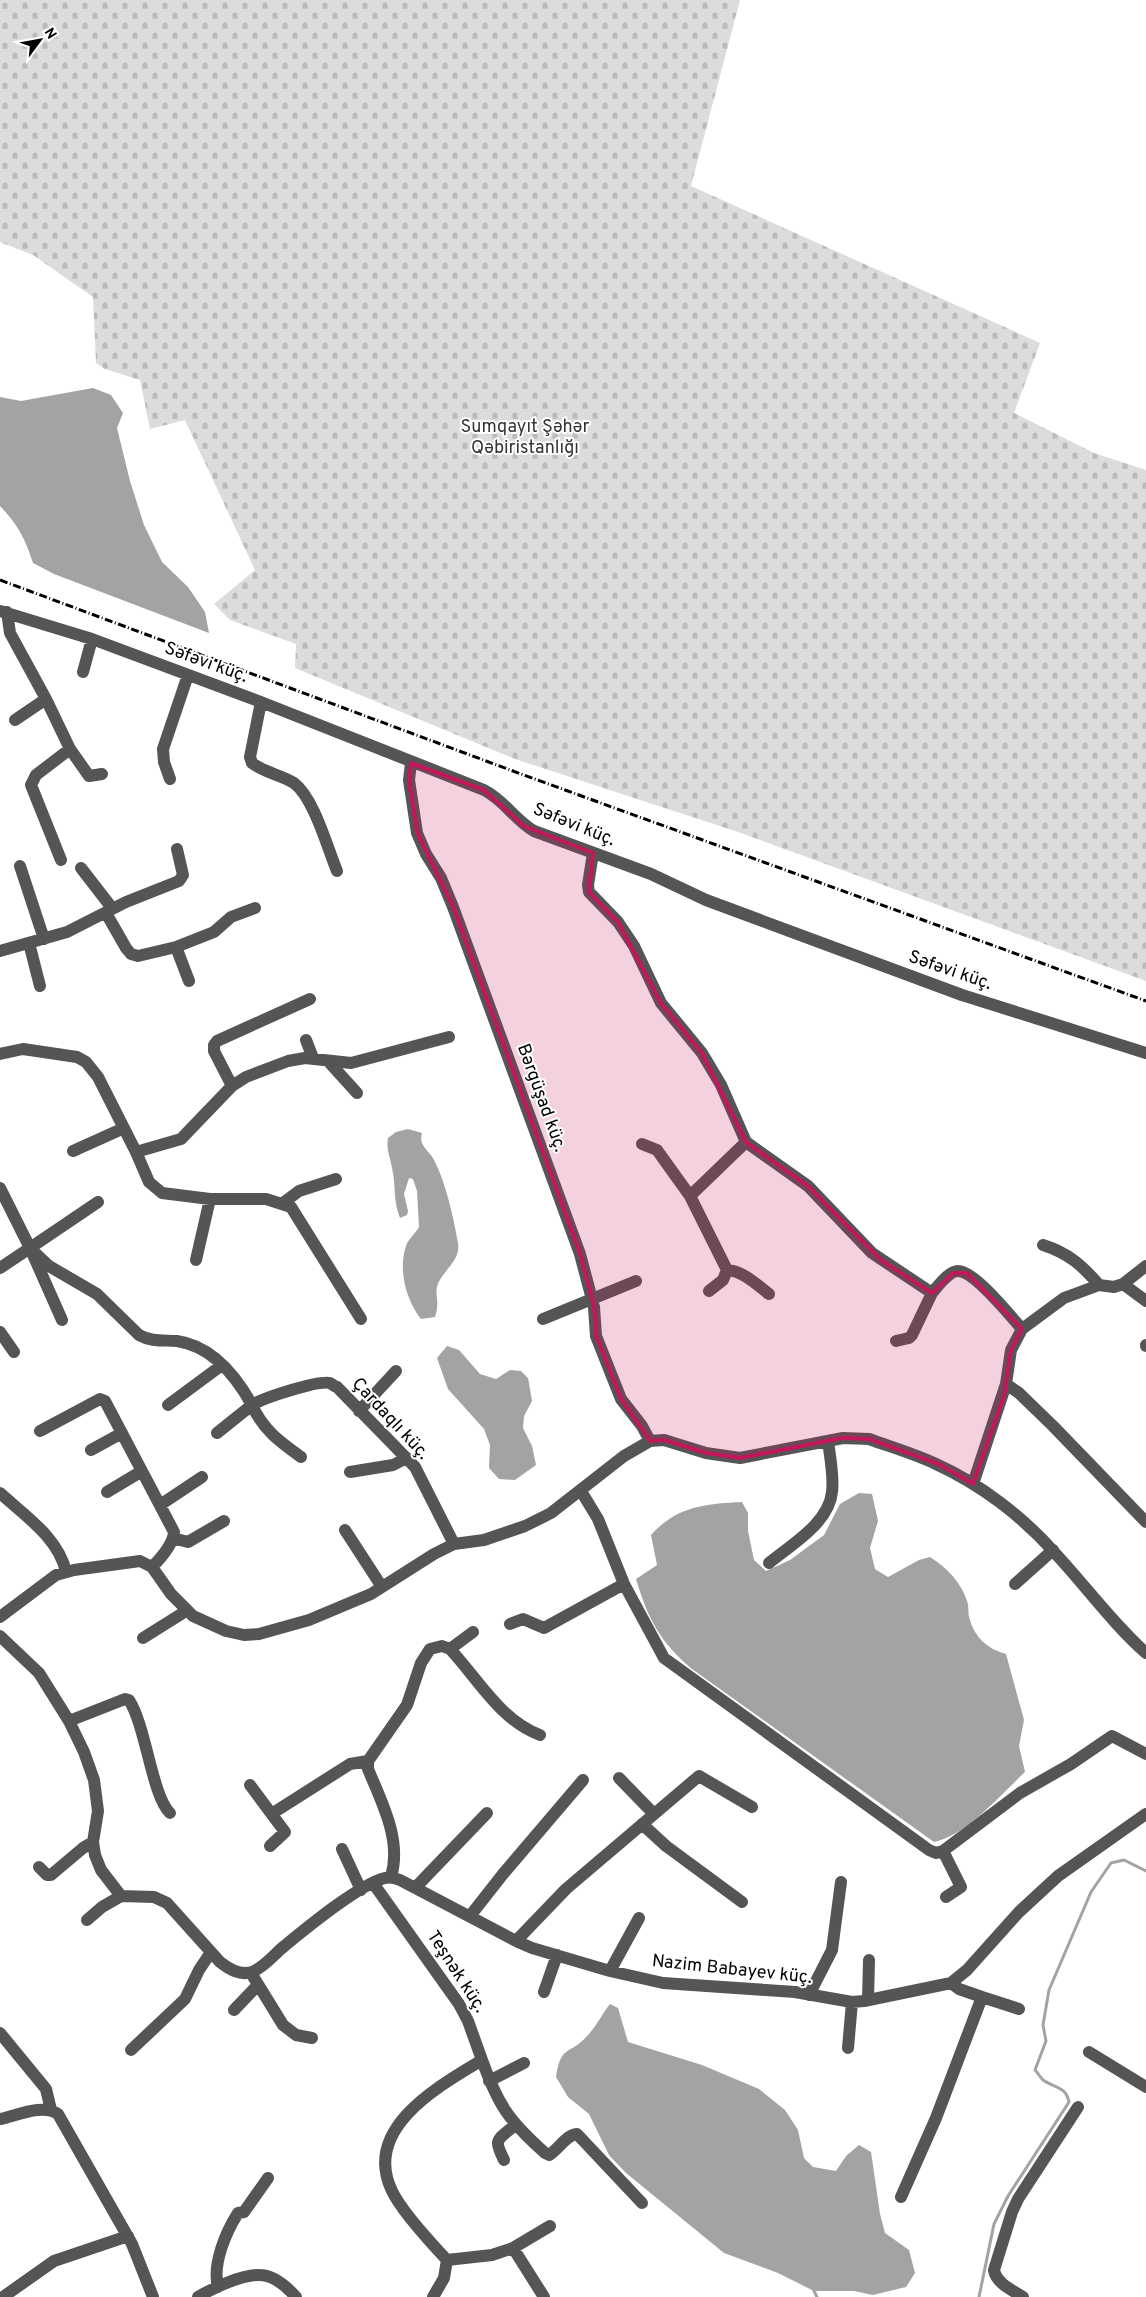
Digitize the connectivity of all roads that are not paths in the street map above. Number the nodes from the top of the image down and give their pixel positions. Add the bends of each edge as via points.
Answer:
1 (3, 611) edge
2 (92, 639) junction
3 (83, 672) dead end
4 (188, 675) junction
5 (46, 700) junction
6 (261, 702) junction
7 (15, 720) dead end
8 (70, 749) junction
9 (411, 763) junction
10 (102, 774) dead end
11 (170, 780) dead end
12 (178, 848) dead end
13 (593, 853) junction
14 (60, 860) dead end
15 (20, 866) dead end
16 (81, 868) dead end
17 (337, 870) dead end
18 (255, 908) dead end
19 (109, 910) junction
20 (44, 939) junction
21 (29, 943) junction
22 (176, 947) junction
23 (0, 951) edge
24 (189, 980) dead end
25 (40, 986) dead end
26 (310, 999) dead end
27 (449, 1037) dead end
28 (306, 1040) dead end
29 (1146, 1053) edge
30 (0, 1054) edge
31 (313, 1058) junction
32 (328, 1061) junction
33 (232, 1086) junction
34 (356, 1093) dead end
35 (124, 1128) junction
36 (746, 1142) junction
37 (642, 1144) dead end
38 (73, 1151) dead end
39 (136, 1152) junction
40 (336, 1179) dead end
41 (0, 1188) edge
42 (690, 1196) junction
43 (210, 1198) junction
44 (98, 1202) dead end
45 (283, 1203) junction
46 (1043, 1245) dead end
47 (30, 1248) junction
48 (196, 1260) dead end
49 (1146, 1266) edge
50 (0, 1268) edge
51 (727, 1270) junction
52 (636, 1282) dead end
53 (1123, 1284) junction
54 (1099, 1285) junction
55 (709, 1291) dead end
56 (932, 1293) junction
57 (769, 1294) dead end
58 (593, 1299) junction
59 (1146, 1301) edge
60 (362, 1319) dead end
61 (543, 1319) dead end
62 (62, 1320) dead end
63 (1022, 1329) junction
64 (0, 1332) edge
65 (896, 1341) dead end
66 (14, 1352) dead end
67 (222, 1365) junction
68 (396, 1371) dead end
69 (1006, 1384) junction
70 (168, 1405) dead end
71 (252, 1405) junction
72 (360, 1411) junction
73 (40, 1431) dead end
74 (122, 1433) junction
75 (216, 1433) dead end
76 (650, 1441) junction
77 (828, 1441) junction
78 (91, 1450) dead end
79 (301, 1457) dead end
80 (407, 1458) junction
81 (142, 1471) junction
82 (350, 1472) dead end
83 (202, 1477) dead end
84 (973, 1484) junction
85 (581, 1491) junction
86 (107, 1492) dead end
87 (0, 1493) edge
88 (160, 1505) junction
89 (224, 1521) dead end
90 (1146, 1522) edge
91 (345, 1530) dead end
92 (173, 1538) junction
93 (454, 1544) junction
94 (1053, 1550) junction
95 (769, 1563) dead end
96 (152, 1567) junction
97 (66, 1572) junction
98 (624, 1584) junction
99 (1015, 1584) dead end
100 (382, 1587) junction
101 (186, 1611) junction
102 (0, 1616) edge
103 (510, 1624) dead end
104 (473, 1632) dead end
105 (0, 1636) edge
106 (143, 1638) dead end
107 (450, 1649) junction
108 (1146, 1653) edge
109 (69, 1721) junction
110 (540, 1735) dead end
111 (1146, 1754) edge
112 (368, 1761) junction
113 (619, 1778) dead end
114 (583, 1780) dead end
115 (250, 1785) dead end
116 (752, 1806) dead end
117 (170, 1813) dead end
118 (273, 1813) junction
119 (487, 1813) dead end
120 (654, 1814) junction
121 (1146, 1814) edge
122 (642, 1824) junction
123 (94, 1842) junction
124 (270, 1846) dead end
125 (342, 1849) dead end
126 (943, 1851) junction
127 (39, 1867) dead end
128 (391, 1878) junction
129 (841, 1882) dead end
130 (373, 1883) junction
131 (415, 1888) junction
132 (361, 1890) junction
133 (121, 1896) junction
134 (946, 1897) dead end
135 (742, 1902) dead end
136 (470, 1916) junction
137 (639, 1918) dead end
138 (87, 1920) dead end
139 (516, 1941) junction
140 (211, 1952) junction
141 (557, 1955) junction
142 (869, 1960) dead end
143 (610, 1971) junction
144 (250, 1973) junction
145 (951, 1983) junction
146 (258, 1986) junction
147 (544, 1992) dead end
148 (809, 1995) junction
149 (982, 1997) junction
150 (868, 2000) junction
151 (852, 2002) junction
152 (1019, 2008) dead end
153 (234, 2010) dead end
154 (0, 2033) edge
155 (312, 2038) dead end
156 (848, 2048) dead end
157 (131, 2050) dead end
158 (1089, 2052) dead end
159 (482, 2060) junction
160 (524, 2062) dead end
161 (489, 2081) junction
162 (1146, 2087) edge
163 (1078, 2106) dead end
164 (51, 2110) junction
165 (0, 2120) edge
166 (514, 2125) junction
167 (504, 2160) dead end
168 (268, 2178) dead end
169 (901, 2198) dead end
170 (642, 2202) dead end
171 (550, 2226) dead end
172 (128, 2236) junction
173 (513, 2248) junction
174 (447, 2260) junction
175 (218, 2286) junction
176 (3, 2297) edge
177 (153, 2297) edge
178 (198, 2297) edge
179 (296, 2297) edge
180 (433, 2297) edge
181 (544, 2297) edge
182 (1023, 2297) edge

1 - 2 street, Səfəvi küç.
1 - 5 street via 10,633
2 - 3 street
2 - 4 street, Səfəvi küç.
4 - 6 street, Səfəvi küç.
4 - 11 street via 163,749
5 - 7 street
5 - 8 street
6 - 9 street, Səfəvi küç.
6 - 17 street via 250,757 252,764 294,783 302,790
8 - 10 street via 89,776
8 - 14 street via 36,775 31,785
9 - 13 street, Səfəvi küç. via 484,790 524,826
9 - 58 street, Bərgüşad küç. via 409,780 417,833 453,907 580,1254
12 - 19 street via 183,874 179,881
13 - 29 street, Səfəvi küç. via 651,874 706,900 962,995
13 - 36 street via 589,892 618,922 634,946 661,1002 702,1053
15 - 20 street
16 - 19 street
18 - 22 street via 232,917 214,932
19 - 20 street via 67,932
19 - 22 street via 132,954 138,956
20 - 21 street
21 - 23 street
21 - 25 street
22 - 24 street
26 - 33 street via 216,1041 214,1051
27 - 32 street via 351,1063
28 - 31 street
30 - 35 street via 23,1049 76,1057 86,1062 98,1077
31 - 32 street
31 - 33 street via 288,1061 246,1077
32 - 34 street
33 - 39 street via 181,1139
35 - 38 street
35 - 39 street
36 - 42 street
36 - 56 street via 808,1186 872,1253
37 - 42 street via 657,1150
39 - 43 street via 156,1190
40 - 45 street via 299,1191
41 - 47 street
42 - 51 street
43 - 45 street via 266,1199
43 - 48 street
44 - 47 street
45 - 60 street via 291,1207
46 - 54 street via 1074,1258
47 - 50 street
47 - 62 street
47 - 67 street via 49,1266 97,1294 139,1335 146,1339 194,1344 209,1352
49 - 53 street
51 - 55 street via 723,1280
51 - 57 street via 735,1270
52 - 58 street
53 - 54 street via 1114,1287
53 - 59 street
54 - 63 street via 1064,1298
56 - 63 street via 952,1272 966,1273
56 - 65 street via 912,1335
58 - 61 street
58 - 76 street, Bərgüşad küç. via 596,1336 621,1399
63 - 69 street via 1012,1350
64 - 66 street
67 - 70 street
67 - 71 street
68 - 72 street
69 - 84 street
69 - 90 street via 1053,1426
71 - 72 street, Çardaqlı küç. via 272,1396 330,1383
71 - 75 street
71 - 79 street via 276,1439
72 - 80 street, Çardaqlı küç.
73 - 74 street via 100,1400 105,1401
74 - 78 street
74 - 81 street
76 - 77 street via 664,1440 706,1453 740,1458
76 - 85 street via 624,1456
77 - 84 street via 869,1439 938,1464
77 - 95 street via 830,1501 809,1530
80 - 82 street via 393,1465
80 - 93 street, Çardaqlı küç.
81 - 86 street
81 - 88 street
83 - 88 street
84 - 94 street via 1017,1517
85 - 93 street via 551,1513 525,1526 484,1540
85 - 98 street via 598,1519
87 - 97 street via 56,1547
88 - 92 street via 174,1532
89 - 92 street via 188,1542
91 - 100 street
92 - 96 street
93 - 100 street
94 - 99 street
94 - 108 street
96 - 97 street via 131,1561
96 - 101 street
97 - 102 street via 56,1575
98 - 103 street via 544,1628 523,1619
98 - 126 street via 664,1658 929,1850
100 - 101 street via 309,1620 259,1634 226,1631
101 - 106 street
104 - 107 street
105 - 109 street via 40,1673
107 - 110 street via 504,1712 524,1729
107 - 112 street via 436,1646 426,1654 408,1705
109 - 117 street via 129,1700 141,1728 162,1801
109 - 123 street via 94,1780 98,1810
111 - 126 street via 1112,1736 1020,1793
112 - 118 street via 350,1764
112 - 128 street via 368,1769 391,1829 395,1856
113 - 120 street
114 - 136 street
115 - 118 street
116 - 120 street via 699,1776
118 - 124 street via 286,1832
119 - 131 street
120 - 122 street
121 - 145 street, Nazim Babayev küç. via 1058,1876
122 - 135 street via 666,1846
122 - 139 street via 566,1889
123 - 127 street via 50,1875
123 - 133 street via 101,1870
125 - 132 street
126 - 134 street via 961,1888
128 - 130 street
128 - 131 street, Nazim Babayev küç.
129 - 148 street via 832,1950
130 - 132 street
130 - 159 street, Teşnək küç. via 459,2004
131 - 136 street, Nazim Babayev küç.
132 - 144 street
133 - 138 street
133 - 140 street via 154,1897 167,1903
136 - 139 street, Nazim Babayev küç.
137 - 143 street
139 - 141 street, Nazim Babayev küç.
140 - 144 street via 230,1969
140 - 157 street via 185,1999
141 - 143 street, Nazim Babayev küç.
141 - 147 street
142 - 150 street
143 - 148 street, Nazim Babayev küç. via 662,1983
144 - 146 street
145 - 149 street
145 - 150 street, Nazim Babayev küç.
146 - 153 street
146 - 155 street via 283,2025 296,2036
148 - 151 street, Nazim Babayev küç.
149 - 152 street
149 - 169 street via 936,2118
150 - 151 street, Nazim Babayev küç.
151 - 156 street
154 - 164 street via 46,2089
158 - 162 street
159 - 161 street, Teşnək küç.
159 - 174 street via 454,2077 407,2114 392,2136 384,2160 399,2204
160 - 161 street
161 - 166 street, Teşnək küç.
163 - 182 street via 1018,2199 994,2270 1000,2282
164 - 165 street
164 - 172 street via 58,2114
166 - 167 street via 497,2141
166 - 170 street, Teşnək küç. via 549,2155 572,2134 582,2136 612,2173
168 - 175 street via 225,2234 216,2270
171 - 173 street
172 - 176 street via 54,2261
172 - 177 street
173 - 174 street via 492,2255
173 - 181 street
174 - 180 street via 444,2278
175 - 178 street
175 - 179 street via 260,2274 278,2282

